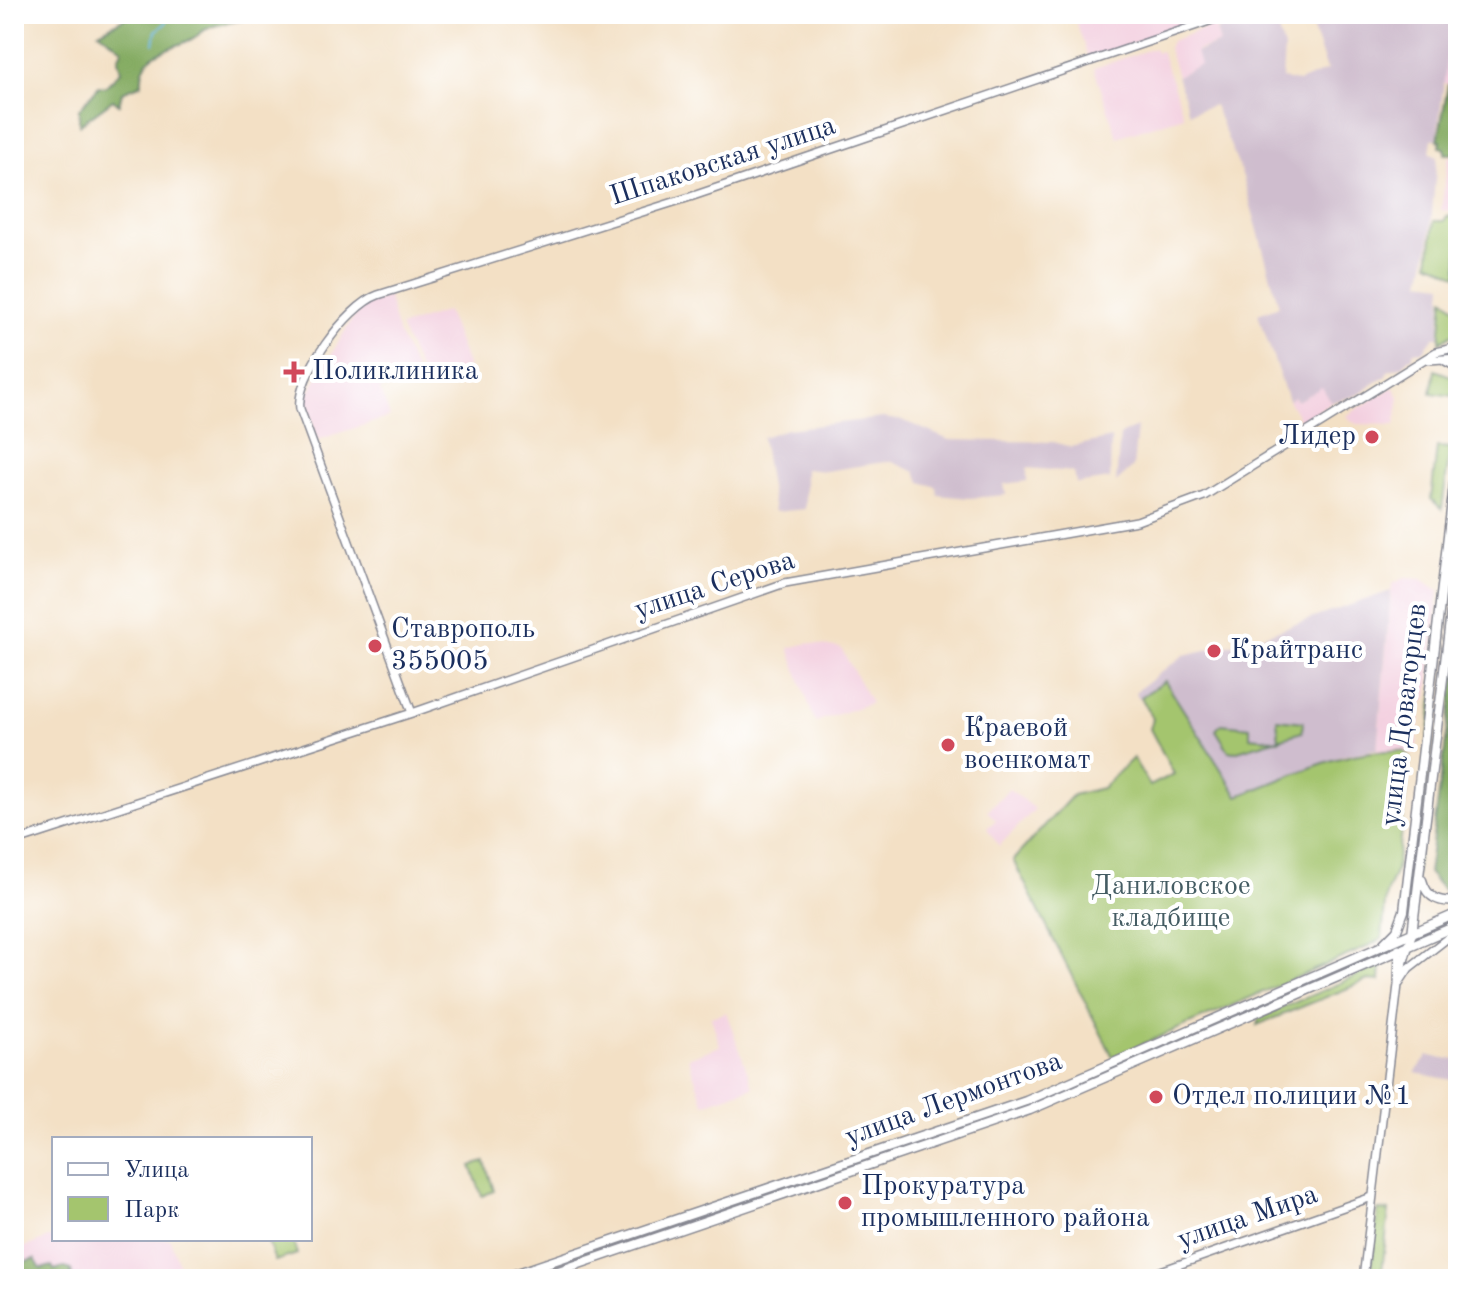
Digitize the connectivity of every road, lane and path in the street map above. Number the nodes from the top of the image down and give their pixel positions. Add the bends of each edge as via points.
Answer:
1 (1230, 14) edge
2 (1458, 340) edge
3 (1458, 347) edge
4 (1436, 352) junction
5 (1458, 358) edge
6 (1427, 361) junction
7 (1416, 365) junction
8 (1458, 368) edge
9 (1458, 450) edge
10 (1455, 504) edge
11 (1458, 555) edge
12 (412, 713) junction
13 (14, 842) edge
14 (1421, 869) junction
15 (1458, 901) edge
16 (1404, 911) junction
17 (1458, 913) edge
18 (1458, 927) edge
19 (1412, 934) junction
20 (1431, 937) junction
21 (1400, 939) junction
22 (1409, 947) junction
23 (1398, 951) junction
24 (1370, 952) junction
25 (1371, 963) junction
26 (1397, 974) junction
27 (1398, 985) junction
28 (1372, 1197) junction
29 (500, 1279) edge
30 (535, 1279) edge
31 (1138, 1279) edge
32 (1363, 1279) edge

1 - 12 main road, Шпаковская улица via 681,200 368,298 340,321 299,402
2 - 4 main road, улица Серова
3 - 4 main road, улица Серова
4 - 7 main road, улица Серова
5 - 6 main road, улица Серова
6 - 7 main road, улица Серова
6 - 8 main road via 1444,360
7 - 12 main road, улица Серова via 1204,496 1149,517 1103,530 785,583
9 - 10 main road, улица Доваторцев
10 - 16 main road, улица Доваторцев
11 - 14 main road, улица Доваторцев
12 - 13 main road, улица Серова
14 - 15 main road via 1430,896
14 - 19 main road, улица Доваторцев
16 - 19 main road
16 - 21 main road, улица Доваторцев
16 - 24 main road via 1392,937
17 - 19 main road, улица Лермонтова
18 - 20 main road, улица Лермонтова
18 - 27 main road via 1409,968
19 - 20 main road
19 - 21 main road, улица Лермонтова
19 - 22 main road, улица Доваторцев
20 - 22 main road, улица Лермонтова
21 - 23 main road, улица Доваторцев
21 - 24 main road, улица Лермонтова
22 - 23 main road, улица Лермонтова
22 - 27 main road, улица Доваторцев
23 - 25 main road, улица Лермонтова
23 - 26 main road, улица Доваторцев
24 - 29 main road, улица Лермонтова via 1026,1101
25 - 26 main road via 1388,962
25 - 30 main road, улица Лермонтова via 1017,1115
26 - 27 main road, улица Доваторцев
27 - 28 main road, улица Доваторцев
28 - 31 main road, улица Мира
28 - 32 main road, улица Доваторцев

